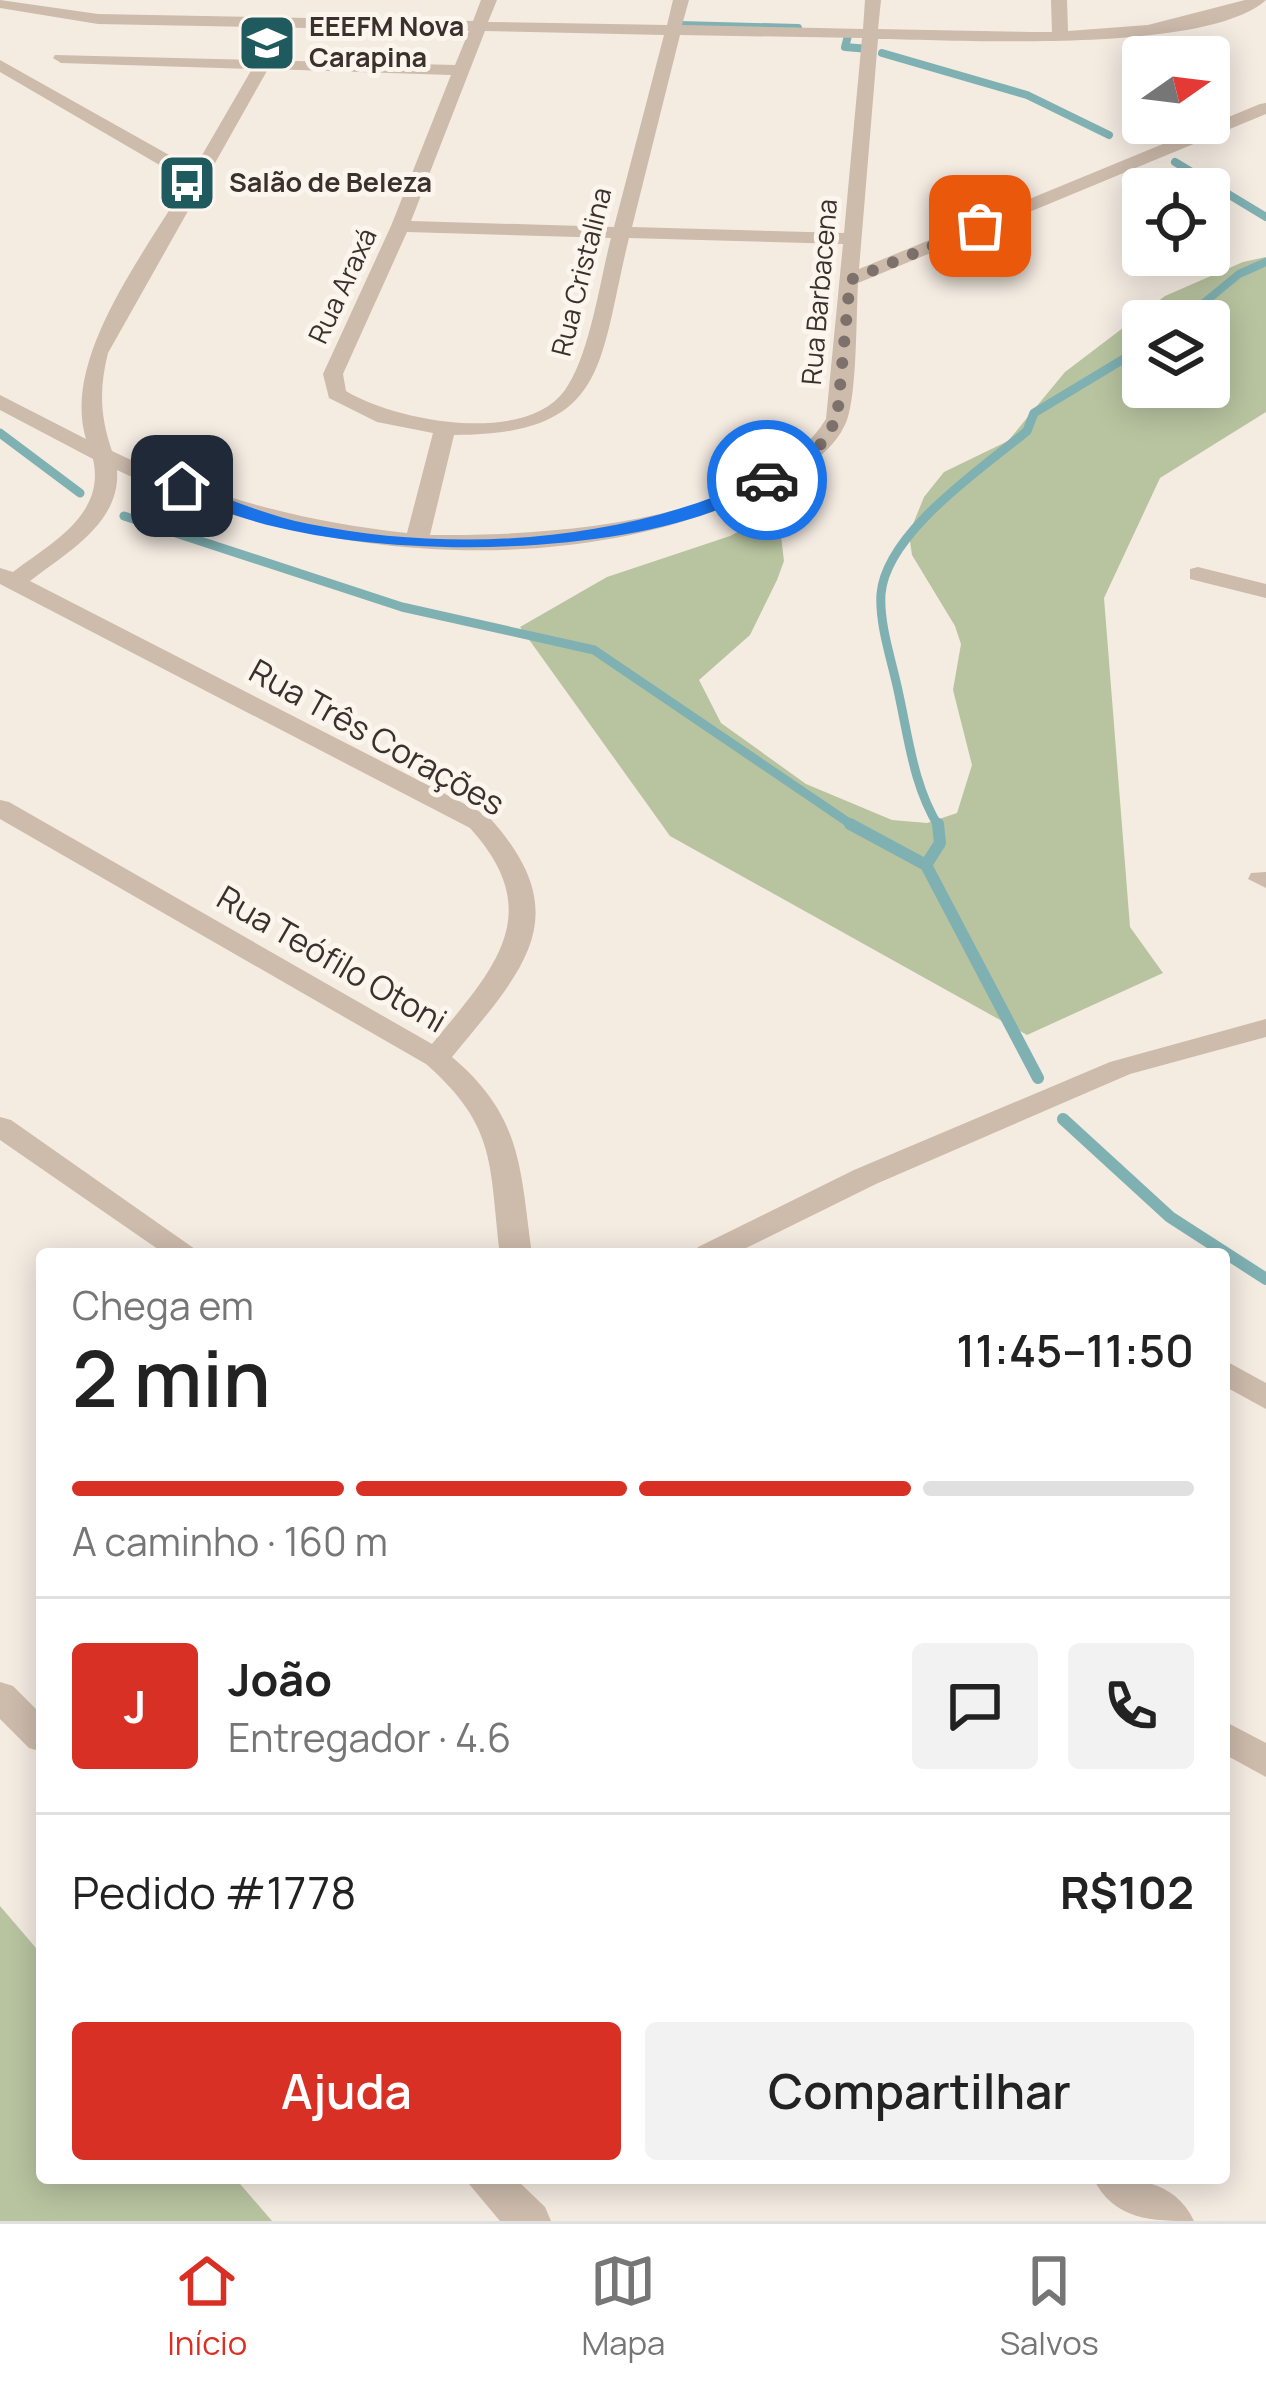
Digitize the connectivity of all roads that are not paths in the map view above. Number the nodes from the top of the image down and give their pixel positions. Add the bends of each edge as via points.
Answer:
1 (110, 0) edge
2 (301, 0) edge
3 (488, 0) edge
4 (681, 0) edge
5 (873, 0) edge
6 (1059, 0) edge
7 (1260, 0) edge
8 (0, 3) edge
9 (98, 19) junction
10 (290, 22) junction
11 (479, 25) junction
12 (670, 30) junction
13 (873, 35) junction
14 (1060, 37) junction
15 (61, 58) junction
16 (0, 65) edge
17 (262, 65) junction
18 (459, 70) junction
19 (18, 75) junction
20 (1266, 108) edge
21 (218, 146) junction
22 (150, 152) junction
23 (199, 180) junction
24 (400, 226) junction
25 (620, 232) junction
26 (853, 239) junction
27 (850, 280) junction
28 (0, 401) edge
29 (446, 427) junction
30 (107, 456) junction
31 (416, 544) junction
32 (1198, 574) dead end
33 (7, 579) edge
34 (1266, 590) edge
35 (0, 808) edge
36 (1266, 1028) edge
37 (436, 1058) junction
38 (0, 1126) edge
39 (176, 1248) edge
40 (515, 1248) edge
41 (721, 1248) edge
42 (1230, 1375) edge
43 (1266, 1398) edge
44 (0, 1696) edge
45 (36, 1732) edge
46 (1230, 1739) edge
47 (1266, 1762) edge
48 (492, 2184) edge
49 (1123, 2184) edge
50 (529, 2221) edge
51 (1172, 2221) edge

1 - 9 street
2 - 10 street
3 - 11 street, Rua Araxá
4 - 12 street, Rua Cristalina
5 - 13 street, Rua Barbacena
6 - 14 street
7 - 14 street via 1183,28
8 - 9 street
9 - 10 street
9 - 15 street
10 - 11 street
11 - 12 street
11 - 18 street, Rua Araxá
12 - 13 street
12 - 25 street, Rua Cristalina
13 - 14 street
13 - 26 street, Rua Barbacena
15 - 17 street
15 - 19 street
16 - 19 street
17 - 18 street
17 - 21 street
18 - 24 street, Rua Araxá
19 - 22 street
20 - 27 street
21 - 22 street
21 - 23 street
22 - 23 street
23 - 30 street via 98,353 90,412
24 - 25 street
24 - 29 street, Rua Araxá via 332,384 350,406 376,417
25 - 26 street
25 - 29 street, Rua Cristalina via 574,393 518,422
26 - 27 street, Rua Barbacena
27 - 31 street, Rua Barbacena via 837,419 793,466 709,507 652,522 551,538
28 - 30 street, Rua Barbacena
29 - 31 street
30 - 31 street, Rua Barbacena via 256,515
30 - 33 street via 99,510
32 - 34 street
33 - 37 street, Rua Três Corações via 498,838 520,875 521,936
35 - 37 street, Rua Teófilo Otoni
36 - 41 street via 1120,1068
37 - 40 street, Rua Teófilo Otoni via 472,1086 499,1126
38 - 39 street
42 - 43 street
44 - 45 street
46 - 47 street
48 - 50 street
49 - 51 street

